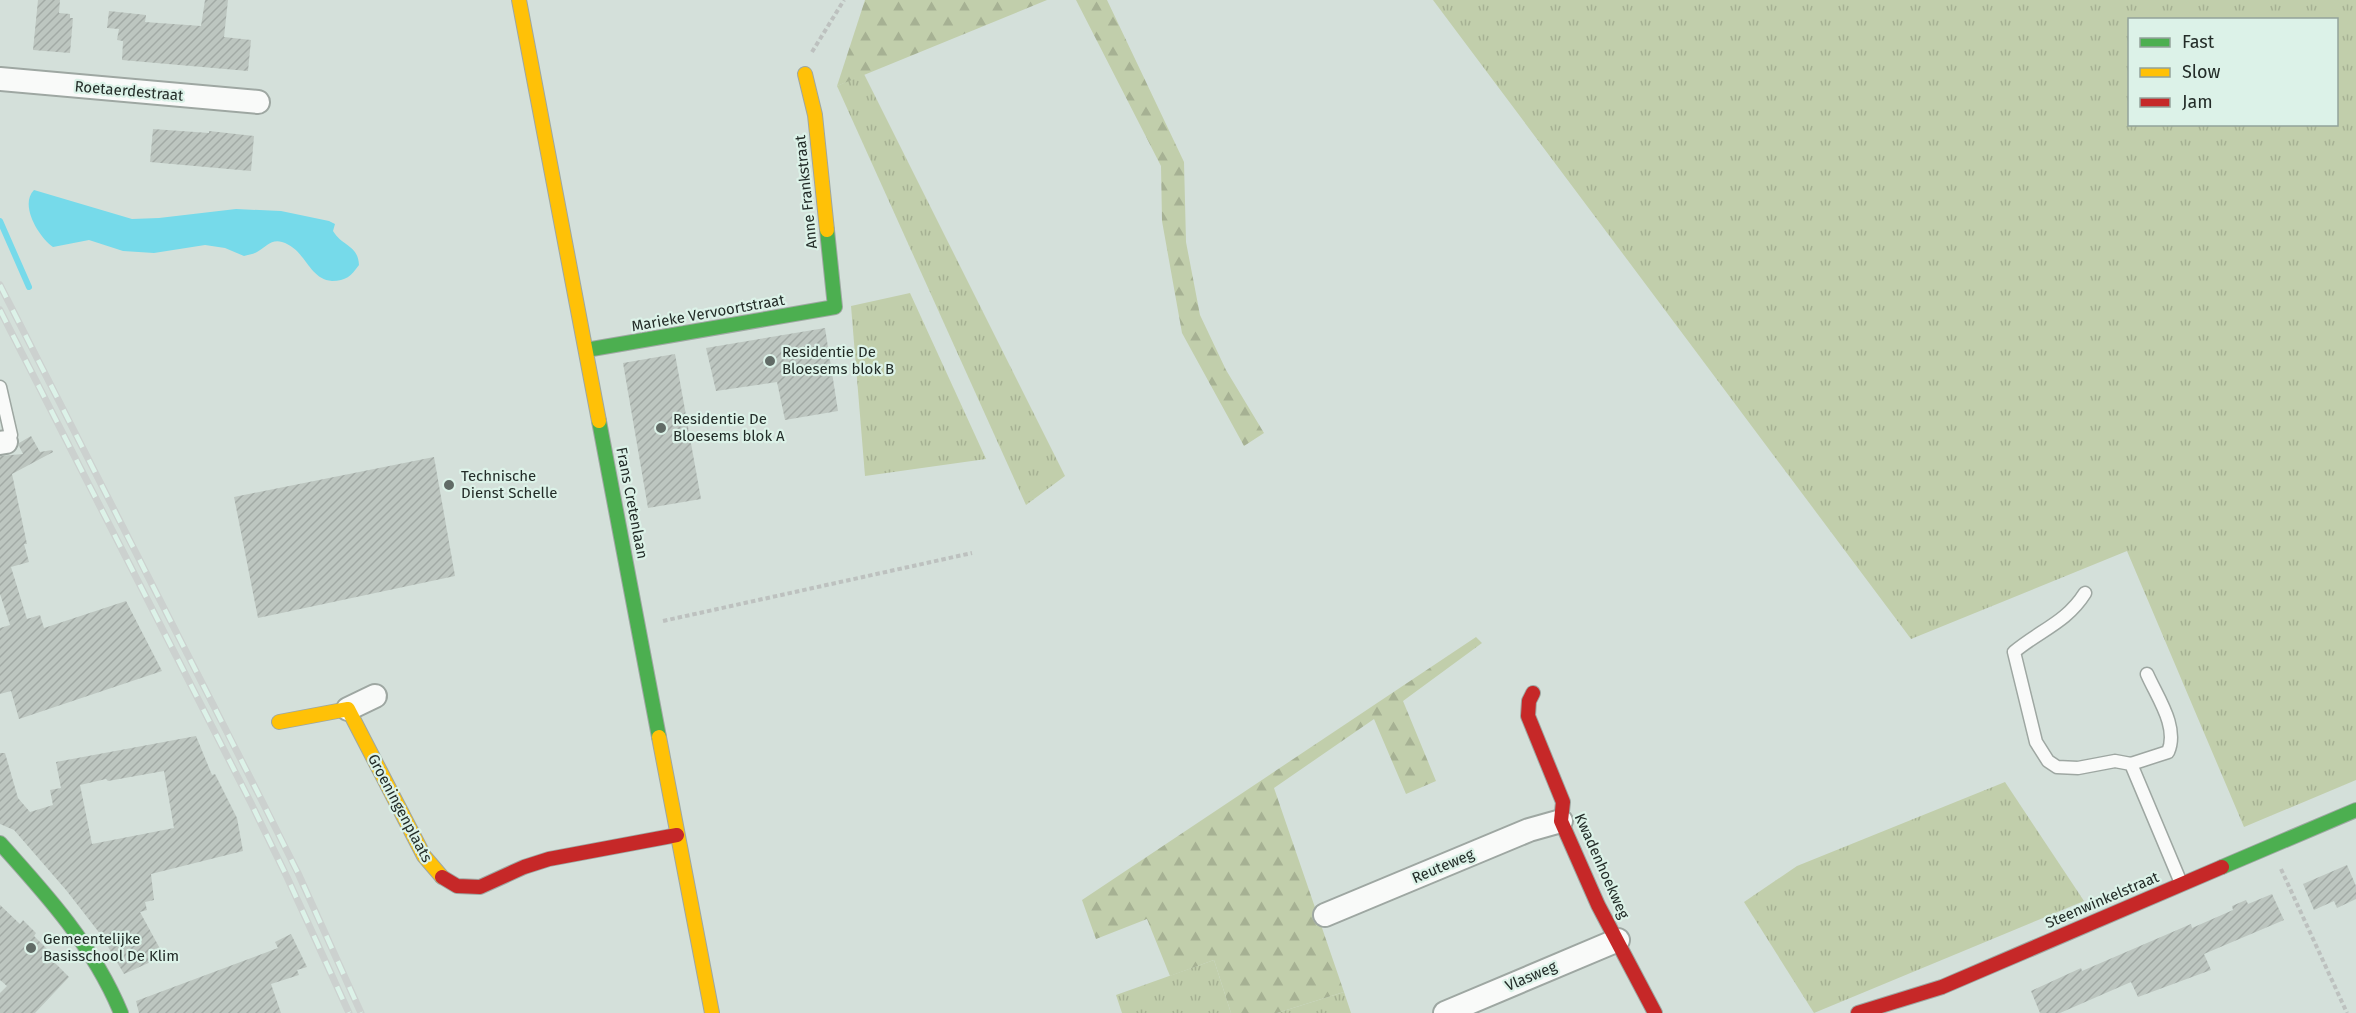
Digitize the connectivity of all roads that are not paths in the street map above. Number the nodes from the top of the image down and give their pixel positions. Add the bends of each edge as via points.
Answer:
1 (519, 0) edge
2 (806, 74) road end
3 (0, 79) edge
4 (258, 102) dead end
5 (835, 307) joint
6 (586, 350) junction
7 (0, 387) edge
8 (3, 442) edge
9 (2085, 593) dead end
10 (2147, 674) dead end
11 (1533, 693) dead end
12 (375, 696) dead end
13 (348, 709) junction
14 (279, 722) dead end
15 (2131, 764) junction
16 (2356, 810) edge
17 (1561, 820) junction
18 (677, 835) junction
19 (0, 843) edge
20 (2182, 884) junction
21 (1325, 915) dead end
22 (1618, 940) junction
23 (121, 1013) edge
24 (712, 1013) edge
25 (1445, 1013) edge
26 (1655, 1013) edge
27 (1858, 1013) edge

1 - 6 street, Frans Cretenlaan
2 - 5 street, Anne Frankstraat via 815,115
3 - 4 street, Roetaerdestraat
5 - 6 street, Marieke Vervoortstraat
6 - 18 street, Frans Cretenlaan
7 - 8 lane via 11,435
9 - 15 lane via 2062,621 2014,652 2036,742 2057,767 2078,768 2115,761
10 - 15 lane via 2172,737 2168,752
11 - 17 street, Kwadenhoekweg via 1528,716 1563,802
12 - 13 street
13 - 14 street
13 - 18 street, Groeningenplaats via 424,856 440,875 458,886 486,884 544,860
15 - 20 lane
16 - 20 street, Steenwinkelstraat
17 - 21 street, Reuteweg
17 - 22 street, Kwadenhoekweg via 1598,905
18 - 24 street, Frans Cretenlaan
19 - 23 street via 56,906 112,988
20 - 27 street, Steenwinkelstraat via 1942,987
22 - 25 street, Vlasweg
22 - 26 street, Kwadenhoekweg

